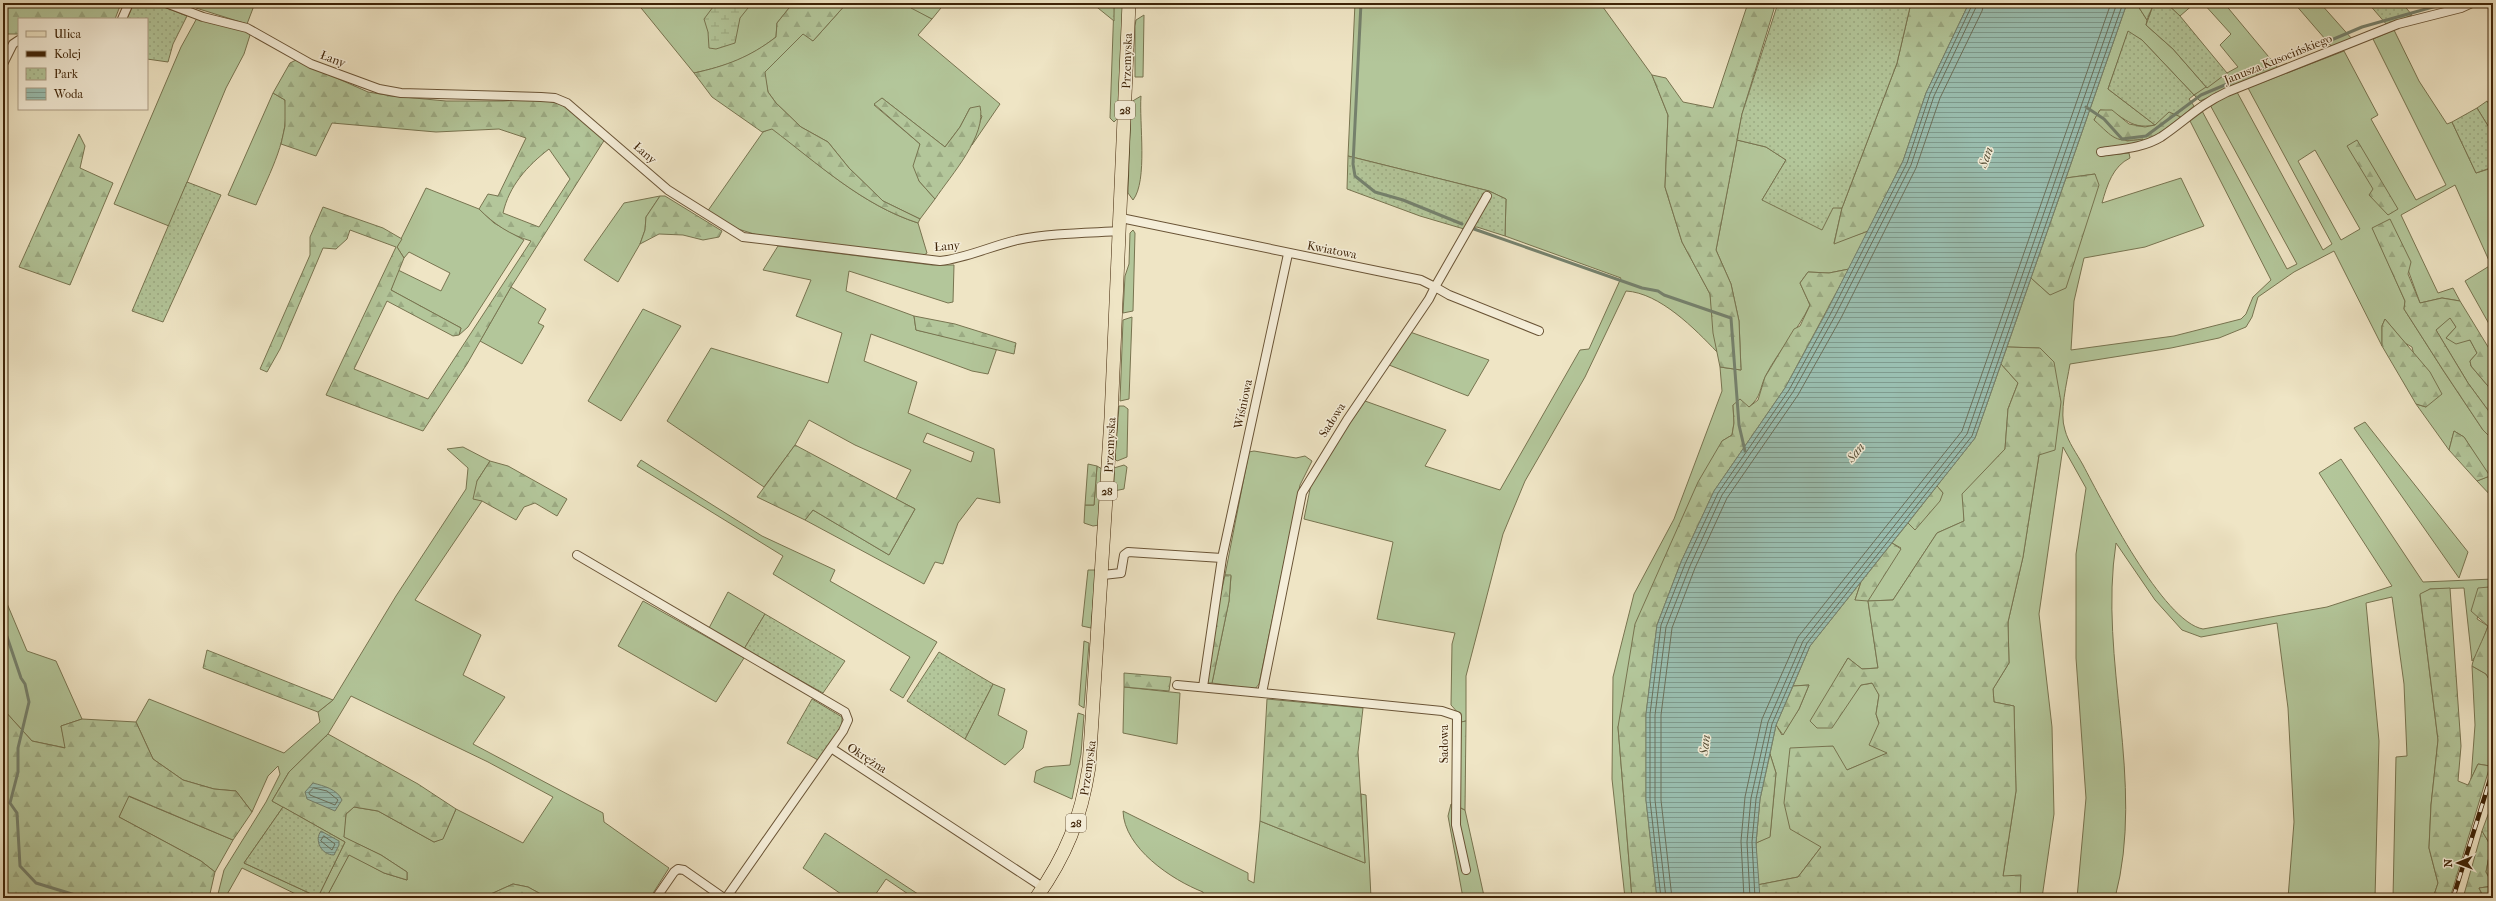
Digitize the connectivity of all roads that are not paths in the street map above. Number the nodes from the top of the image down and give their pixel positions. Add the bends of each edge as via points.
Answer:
1 (129, 3) edge
2 (166, 3) edge
3 (1129, 3) edge
4 (2472, 3) edge
5 (122, 18) edge
6 (18, 41) edge
7 (3, 64) edge
8 (2101, 152) dead end
9 (1487, 196) dead end
10 (1121, 224) junction
11 (1288, 254) junction
12 (1435, 287) junction
13 (1539, 331) dead end
14 (577, 555) dead end
15 (1222, 558) junction
16 (1103, 575) junction
17 (1177, 685) dead end
18 (1203, 688) junction
19 (1262, 693) junction
20 (831, 748) junction
21 (1466, 870) dead end
22 (1040, 893) edge
23 (656, 898) edge
24 (725, 898) edge

1 - 5 street
2 - 10 street, Łany via 203,17 247,28 311,64 379,89 400,93 555,98 567,103 668,190 743,236 940,261 959,259 1016,241
3 - 10 main road, Przemyska / 28
4 - 8 street, Janusza Kusocińskiego via 2398,24 2240,86 2204,102 2160,137 2133,148
6 - 7 street via 13,44
9 - 12 street
10 - 11 street, Kwiatowa
10 - 16 main road, Przemyska / 28
11 - 12 street, Kwiatowa via 1421,280
11 - 15 street, Wiśniowa
12 - 13 street via 1449,296
12 - 19 street, Sadowa via 1302,493
14 - 20 street via 845,712 848,720
15 - 16 street via 1128,552 1124,555 1121,573
15 - 18 street, Wiśniowa
16 - 22 main road, Przemyska / 28 via 1094,716 1081,810 1067,848
17 - 18 street, Sadowa
18 - 19 street, Sadowa
19 - 21 street, Sadowa via 1442,711 1457,716 1456,825
20 - 22 street, Okrężna
20 - 24 street, Okrężna
23 - 24 street via 678,869 684,870

